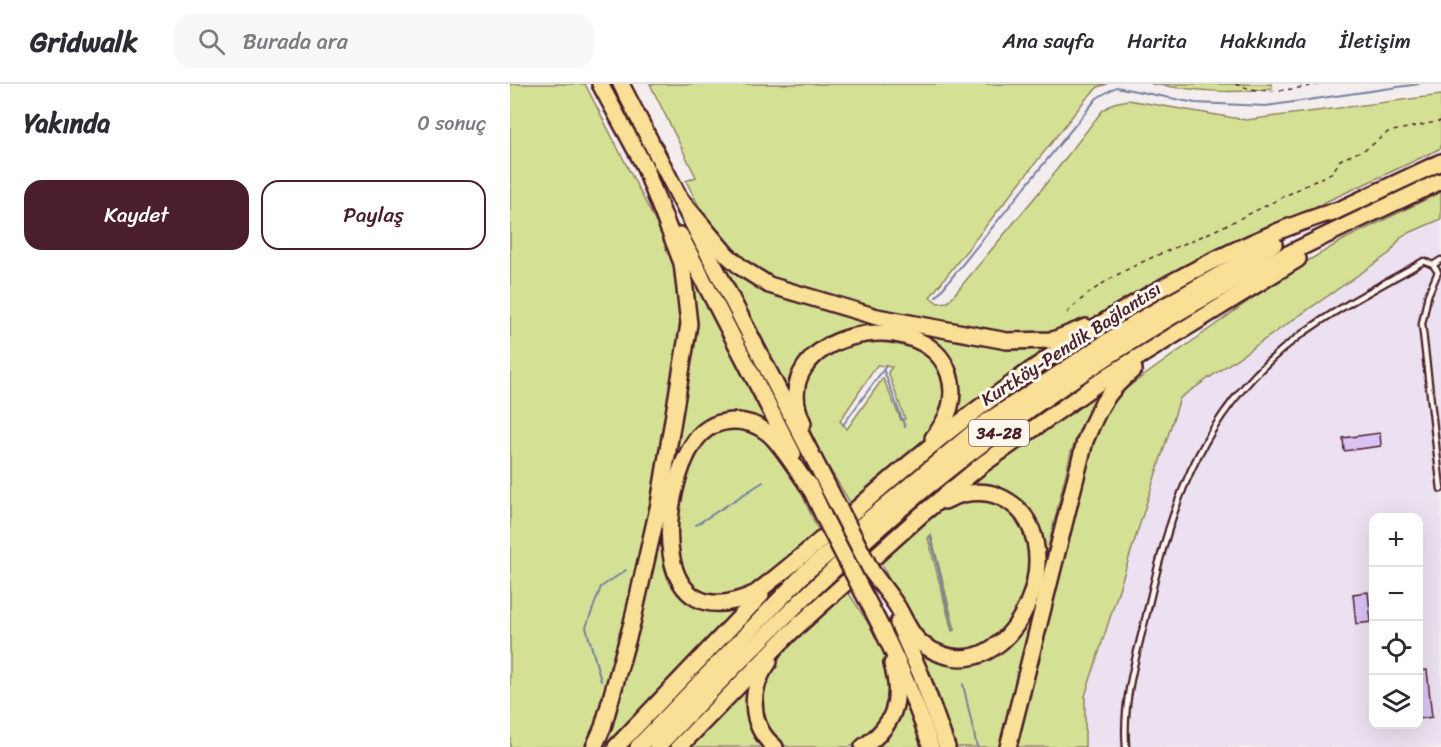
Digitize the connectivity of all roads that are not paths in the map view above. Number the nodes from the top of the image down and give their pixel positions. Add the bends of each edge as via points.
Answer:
1 (600, 84) edge
2 (621, 84) edge
3 (1441, 162) edge
4 (643, 164) junction
5 (1441, 181) edge
6 (681, 200) junction
7 (1400, 200) junction
8 (1338, 210) junction
9 (1441, 260) edge
10 (1433, 265) junction
11 (1124, 310) junction
12 (1178, 333) junction
13 (918, 456) junction
14 (827, 485) junction
15 (1441, 489) edge
16 (812, 492) junction
17 (921, 514) junction
18 (787, 569) junction
19 (872, 572) junction
20 (885, 632) junction
21 (790, 633) junction
22 (594, 747) edge
23 (616, 747) edge
24 (638, 747) edge
25 (657, 747) edge
26 (679, 747) edge
27 (775, 747) edge
28 (863, 747) edge
29 (931, 747) edge
30 (947, 747) edge
31 (1008, 747) edge
32 (1126, 747) edge

1 - 4 highway
2 - 6 highway
3 - 8 highway, Kurtköy-Pendik Bağlantısı / 34-28
4 - 16 highway
4 - 22 highway via 682,263 689,324 670,452 632,623
5 - 7 highway, Kurtköy-Pendik Bağlantısı / 34-28
6 - 11 highway via 727,255 769,285 877,317 1030,342 1053,340
6 - 14 highway
7 - 12 highway
7 - 25 highway, Kurtköy-Pendik Bağlantısı / 34-28 via 1206,298 1037,404 882,525 775,624
8 - 11 highway via 1303,220 1191,272
8 - 24 highway, Kurtköy-Pendik Bağlantısı / 34-28 via 1138,321 982,425 806,572
9 - 10 lane
10 - 15 lane via 1438,272 1422,324
10 - 32 lane via 1424,261 1313,326 1283,349 1242,390 1210,433 1187,475 1160,549 1126,710
11 - 13 highway via 998,395
12 - 17 highway via 983,464
12 - 31 highway via 1113,386 1098,407 1085,441
13 - 14 highway via 949,412 952,382 941,358 919,341 903,337 873,333 845,338 812,357 797,389 801,418
13 - 18 highway
14 - 19 highway, bridge
16 - 18 highway via 769,433 740,420 713,425 696,440 679,477 671,541 673,569 682,589 698,601 717,605 739,601
16 - 20 highway, bridge
17 - 19 highway via 950,499 979,492 1005,499 1028,521 1037,548 1033,586 1009,634 988,652 975,657 962,659 938,653 913,634
17 - 21 highway
18 - 23 highway
19 - 30 highway via 921,675
20 - 28 highway via 898,699 886,729
20 - 29 highway
21 - 26 highway
21 - 27 highway via 762,672 754,695 759,729

